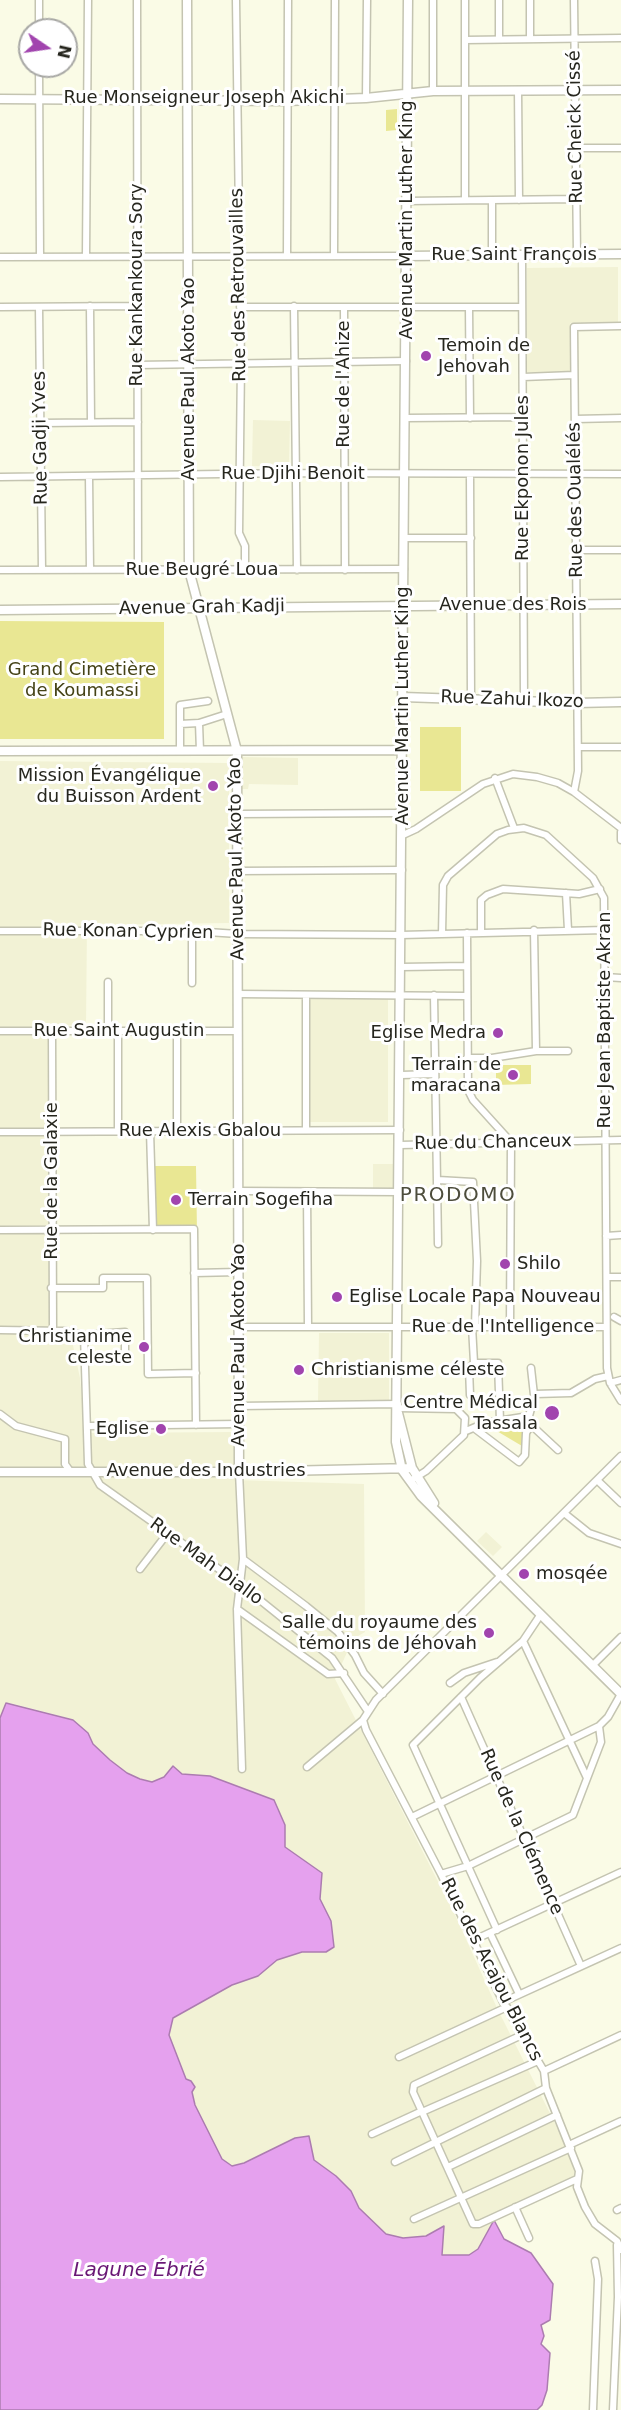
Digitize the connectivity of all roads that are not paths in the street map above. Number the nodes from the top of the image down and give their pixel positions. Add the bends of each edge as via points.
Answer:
1 (39, 0) edge
2 (88, 0) edge
3 (137, 0) edge
4 (187, 0) edge
5 (236, 0) edge
6 (288, 0) edge
7 (335, 0) edge
8 (367, 0) edge
9 (408, 0) edge
10 (433, 0) edge
11 (465, 0) edge
12 (499, 0) edge
13 (530, 0) edge
14 (574, 0) edge
15 (39, 18) edge
16 (575, 38) junction
17 (621, 38) edge
18 (499, 39) junction
19 (530, 39) junction
20 (465, 40) junction
21 (39, 78) edge
22 (574, 89) junction
23 (518, 90) junction
24 (621, 90) edge
25 (433, 91) junction
26 (464, 91) junction
27 (408, 93) junction
28 (334, 98) junction
29 (366, 98) junction
30 (0, 99) edge
31 (39, 99) junction
32 (89, 99) junction
33 (137, 99) junction
34 (237, 99) junction
35 (187, 100) junction
36 (286, 100) junction
37 (576, 148) junction
38 (621, 148) edge
39 (576, 199) junction
40 (465, 200) junction
41 (492, 200) junction
42 (519, 200) junction
43 (407, 201) junction
44 (577, 254) junction
45 (621, 254) edge
46 (334, 255) junction
47 (492, 255) junction
48 (522, 255) junction
49 (40, 256) junction
50 (86, 256) junction
51 (137, 256) junction
52 (188, 256) junction
53 (238, 256) junction
54 (287, 256) junction
55 (406, 256) junction
56 (0, 257) edge
57 (90, 306) junction
58 (137, 306) junction
59 (294, 306) junction
60 (0, 307) edge
61 (39, 307) junction
62 (240, 307) junction
63 (344, 307) junction
64 (406, 307) junction
65 (470, 307) junction
66 (522, 307) junction
67 (621, 326) edge
68 (345, 362) junction
69 (406, 362) junction
70 (241, 363) junction
71 (296, 363) junction
72 (138, 364) junction
73 (186, 364) junction
74 (574, 375) junction
75 (523, 377) junction
76 (523, 417) junction
77 (406, 418) junction
78 (470, 418) junction
79 (621, 418) edge
80 (575, 419) junction
81 (91, 422) junction
82 (138, 422) junction
83 (41, 423) junction
84 (296, 473) junction
85 (240, 474) junction
86 (345, 474) junction
87 (470, 474) junction
88 (523, 474) junction
89 (575, 474) junction
90 (621, 474) edge
91 (138, 475) junction
92 (189, 475) junction
93 (405, 475) junction
94 (89, 476) junction
95 (0, 477) edge
96 (41, 477) junction
97 (405, 538) junction
98 (471, 538) junction
99 (576, 550) junction
100 (621, 550) edge
101 (405, 569) junction
102 (0, 570) edge
103 (42, 570) junction
104 (90, 570) junction
105 (138, 570) junction
106 (189, 570) junction
107 (245, 570) junction
108 (297, 570) junction
109 (345, 570) junction
110 (621, 604) edge
111 (404, 605) junction
112 (470, 605) junction
113 (577, 605) junction
114 (524, 606) junction
115 (198, 608) junction
116 (0, 610) edge
117 (404, 697) junction
118 (471, 698) junction
119 (208, 701) dead end
120 (524, 702) junction
121 (621, 702) edge
122 (578, 703) junction
123 (227, 714) junction
124 (199, 723) junction
125 (180, 724) junction
126 (578, 747) junction
127 (621, 747) edge
128 (403, 750) junction
129 (0, 751) edge
130 (180, 751) junction
131 (200, 751) junction
132 (237, 751) junction
133 (495, 778) junction
134 (574, 792) junction
135 (403, 813) junction
136 (237, 814) junction
137 (514, 828) junction
138 (621, 830) edge
139 (403, 835) junction
140 (621, 840) edge
141 (402, 870) junction
142 (237, 871) junction
143 (600, 889) junction
144 (566, 893) junction
145 (534, 930) junction
146 (567, 930) junction
147 (605, 930) junction
148 (0, 931) edge
149 (192, 931) junction
150 (482, 932) junction
151 (442, 933) junction
152 (467, 933) junction
153 (238, 934) junction
154 (401, 935) junction
155 (468, 966) junction
156 (401, 967) junction
157 (605, 977) junction
158 (621, 978) edge
159 (108, 982) dead end
160 (192, 983) dead end
161 (238, 994) junction
162 (306, 995) junction
163 (401, 995) junction
164 (434, 995) junction
165 (466, 996) junction
166 (238, 1030) junction
167 (0, 1031) edge
168 (52, 1031) junction
169 (108, 1031) junction
170 (118, 1031) junction
171 (177, 1031) junction
172 (435, 1035) junction
173 (467, 1035) junction
174 (536, 1051) junction
175 (568, 1051) dead end
176 (467, 1058) junction
177 (435, 1074) junction
178 (401, 1075) junction
179 (306, 1130) junction
180 (400, 1130) junction
181 (52, 1131) junction
182 (118, 1131) junction
183 (150, 1131) junction
184 (177, 1131) junction
185 (238, 1131) junction
186 (0, 1132) edge
187 (605, 1140) junction
188 (621, 1140) edge
189 (511, 1142) junction
190 (437, 1144) junction
191 (400, 1145) junction
192 (438, 1180) junction
193 (238, 1191) junction
194 (307, 1192) junction
195 (400, 1192) junction
196 (0, 1230) edge
197 (153, 1230) junction
198 (51, 1231) junction
199 (621, 1235) edge
200 (606, 1236) junction
201 (438, 1244) dead end
202 (239, 1272) junction
203 (194, 1273) junction
204 (607, 1277) junction
205 (621, 1277) edge
206 (51, 1288) junction
207 (614, 1317) dead end
208 (621, 1321) edge
209 (308, 1326) junction
210 (473, 1326) junction
211 (510, 1326) junction
212 (238, 1327) junction
213 (399, 1328) junction
214 (606, 1328) junction
215 (0, 1330) edge
216 (53, 1330) junction
217 (84, 1335) junction
218 (125, 1358) dead end
219 (474, 1363) junction
220 (531, 1368) dead end
221 (196, 1373) junction
222 (608, 1376) junction
223 (621, 1380) edge
224 (610, 1383) junction
225 (470, 1395) dead end
226 (534, 1395) junction
227 (621, 1401) edge
228 (238, 1406) junction
229 (398, 1408) junction
230 (0, 1414) edge
231 (525, 1418) junction
232 (500, 1421) junction
233 (239, 1424) junction
234 (196, 1425) junction
235 (531, 1425) junction
236 (89, 1426) junction
237 (474, 1428) junction
238 (465, 1431) junction
239 (558, 1450) dead end
240 (621, 1456) edge
241 (407, 1469) junction
242 (70, 1471) junction
243 (90, 1471) junction
244 (0, 1472) edge
245 (239, 1472) junction
246 (414, 1479) junction
247 (597, 1480) junction
248 (621, 1503) edge
249 (564, 1513) junction
250 (167, 1534) junction
251 (621, 1544) edge
252 (243, 1559) junction
253 (140, 1569) dead end
254 (502, 1574) junction
255 (240, 1584) junction
256 (237, 1609) junction
257 (541, 1614) junction
258 (621, 1637) edge
259 (523, 1641) junction
260 (500, 1661) junction
261 (593, 1665) junction
262 (344, 1673) junction
263 (450, 1683) dead end
264 (383, 1694) junction
265 (621, 1694) edge
266 (461, 1698) junction
267 (367, 1710) junction
268 (363, 1720) junction
269 (599, 1726) junction
270 (570, 1741) junction
271 (307, 1767) dead end
272 (242, 1769) dead end
273 (495, 1776) junction
274 (587, 1778) junction
275 (440, 1804) junction
276 (412, 1817) junction
277 (523, 1839) junction
278 (468, 1866) junction
279 (621, 1872) edge
280 (441, 1874) junction
281 (553, 1904) junction
282 (493, 1931) junction
283 (474, 1941) junction
284 (621, 1948) edge
285 (581, 1966) junction
286 (519, 1994) junction
287 (505, 2005) junction
288 (524, 2034) junction
289 (621, 2035) edge
290 (399, 2057) dead end
291 (538, 2061) junction
292 (544, 2071) junction
293 (546, 2088) junction
294 (422, 2112) junction
295 (557, 2115) junction
296 (621, 2121) edge
297 (372, 2134) dead end
298 (435, 2139) junction
299 (570, 2146) junction
300 (395, 2162) dead end
301 (448, 2167) junction
302 (576, 2179) junction
303 (462, 2197) junction
304 (515, 2206) junction
305 (414, 2219) dead end
306 (529, 2238) dead end
307 (617, 2241) junction
308 (621, 2250) edge
309 (595, 2261) dead end
310 (620, 2295) edge
311 (593, 2410) edge
312 (613, 2410) edge

1 - 15 street
2 - 32 street
3 - 33 street, Rue Kankankoura Sory
4 - 35 street, Avenue Paul Akoto Yao
5 - 34 street, Rue des Retrouvailles
6 - 36 street
7 - 28 street
8 - 29 street
9 - 27 street, Avenue Martin Luther King
10 - 25 street
11 - 20 street
12 - 18 street
13 - 19 street
14 - 16 street, Rue Cheick Cissé
16 - 17 street
16 - 19 street
16 - 22 street, Rue Cheick Cissé
18 - 19 street
18 - 20 street
20 - 26 street
21 - 31 street
22 - 23 street, Rue Monseigneur Joseph Akichi
22 - 24 street, Rue Monseigneur Joseph Akichi
22 - 37 street, Rue Cheick Cissé
23 - 26 street, Rue Monseigneur Joseph Akichi
23 - 42 street
25 - 26 street, Rue Monseigneur Joseph Akichi
25 - 27 street, Rue Monseigneur Joseph Akichi
26 - 40 street
27 - 29 street, Rue Monseigneur Joseph Akichi
27 - 43 street, Avenue Martin Luther King
28 - 29 street, Rue Monseigneur Joseph Akichi
28 - 36 street, Rue Monseigneur Joseph Akichi
28 - 46 street
30 - 31 street, Rue Monseigneur Joseph Akichi
31 - 32 street, Rue Monseigneur Joseph Akichi
31 - 49 street
32 - 33 street, Rue Monseigneur Joseph Akichi
32 - 50 street
33 - 35 street, Rue Monseigneur Joseph Akichi
33 - 51 street, Rue Kankankoura Sory
34 - 35 street, Rue Monseigneur Joseph Akichi
34 - 36 street, Rue Monseigneur Joseph Akichi
34 - 53 street, Rue des Retrouvailles
35 - 52 street, Avenue Paul Akoto Yao
36 - 54 street
37 - 38 street
37 - 39 street, Rue Cheick Cissé
39 - 42 street
39 - 44 street, Rue Cheick Cissé
40 - 41 street
40 - 43 street
41 - 42 street
41 - 47 street
43 - 55 street, Avenue Martin Luther King
44 - 45 street, Rue Saint François
44 - 48 street, Rue Saint François
46 - 54 street
46 - 55 street
47 - 48 street, Rue Saint François
47 - 55 street, Rue Saint François
48 - 66 street, Rue Ekponon Jules
49 - 50 street
49 - 56 street
50 - 51 street
51 - 52 street
51 - 58 street, Rue Kankankoura Sory
52 - 53 street
52 - 73 street, Avenue Paul Akoto Yao
53 - 54 street
53 - 62 street, Rue des Retrouvailles
55 - 64 street, Avenue Martin Luther King
57 - 58 street
57 - 61 street
57 - 81 street
58 - 72 street, Rue Kankankoura Sory
59 - 62 street
59 - 63 street
59 - 71 street
60 - 61 street
61 - 83 street, Rue Gadji Yves
62 - 70 street, Rue des Retrouvailles
63 - 64 street
63 - 68 street, Rue de l'Ahize
64 - 65 street
64 - 69 street, Avenue Martin Luther King
65 - 66 street
65 - 78 street
66 - 75 street, Rue Ekponon Jules
67 - 74 street, Rue des Oualélés via 574,327
68 - 69 street
68 - 71 street
68 - 86 street, Rue de l'Ahize
69 - 77 street, Avenue Martin Luther King
70 - 71 street
70 - 73 street
70 - 85 street, Rue des Retrouvailles
71 - 84 street
72 - 73 street
72 - 82 street, Rue Kankankoura Sory
73 - 92 street, Avenue Paul Akoto Yao
74 - 75 street
74 - 80 street, Rue des Oualélés
75 - 76 street, Rue Ekponon Jules
76 - 78 street
76 - 88 street, Rue Ekponon Jules
77 - 78 street
77 - 93 street, Avenue Martin Luther King
79 - 80 street
80 - 89 street, Rue des Oualélés
81 - 82 street
81 - 83 street
82 - 91 street, Rue Kankankoura Sory
83 - 96 street, Rue Gadji Yves
84 - 85 street, Rue Djihi Benoit
84 - 86 street, Rue Djihi Benoit
84 - 108 street
85 - 92 street, Rue Djihi Benoit
85 - 107 street, Rue des Retrouvailles via 239,533 245,546
86 - 93 street, Rue Djihi Benoit
86 - 109 street, Rue de l'Ahize
87 - 88 street, Rue Djihi Benoit
87 - 93 street, Rue Djihi Benoit
87 - 98 street
88 - 89 street, Rue Djihi Benoit
88 - 114 street, Rue Ekponon Jules
89 - 90 street, Rue Djihi Benoit
89 - 99 street, Rue des Oualélés
91 - 92 street, Rue Djihi Benoit
91 - 94 street, Rue Djihi Benoit
91 - 105 street, Rue Kankankoura Sory
92 - 106 street, Avenue Paul Akoto Yao
93 - 97 street, Avenue Martin Luther King
94 - 96 street, Rue Djihi Benoit
94 - 104 street
95 - 96 street, Rue Djihi Benoit
96 - 103 street, Rue Gadji Yves
97 - 98 street
97 - 101 street, Avenue Martin Luther King
98 - 112 street
99 - 100 street
99 - 113 street, Rue des Oualélés
101 - 109 street, Rue Beugré Loua
101 - 111 street, Avenue Martin Luther King
102 - 103 street, Rue Beugré Loua
103 - 104 street, Rue Beugré Loua
104 - 105 street, Rue Beugré Loua
105 - 106 street, Rue Beugré Loua
106 - 107 street, Rue Beugré Loua
106 - 115 street, Avenue Paul Akoto Yao
107 - 108 street, Rue Beugré Loua
108 - 109 street, Rue Beugré Loua
110 - 113 street, Avenue des Rois
111 - 112 street, Avenue des Rois
111 - 115 street, Avenue Grah Kadji
111 - 117 street, Avenue Martin Luther King
112 - 114 street, Avenue des Rois
112 - 118 street
113 - 114 street, Avenue des Rois
113 - 122 street, Rue des Oualélés
114 - 120 street, Rue Ekponon Jules
115 - 116 street, Avenue Grah Kadji
115 - 123 street, Avenue Paul Akoto Yao
117 - 118 street, Rue Zahui Ikozo
117 - 128 street, Avenue Martin Luther King
118 - 120 street, Rue Zahui Ikozo
119 - 125 street via 180,705
120 - 122 street, Rue Zahui Ikozo
121 - 122 street, Rue Zahui Ikozo
122 - 126 street, Rue des Oualélés
123 - 124 street
123 - 132 street, Avenue Paul Akoto Yao
124 - 125 street
124 - 131 street
125 - 130 street
126 - 127 street
126 - 134 street, Rue des Oualélés
128 - 132 street
128 - 135 street, Avenue Martin Luther King
129 - 130 street
130 - 131 street
131 - 132 street
132 - 136 street, Avenue Paul Akoto Yao
133 - 134 street via 513,774 537,777
133 - 137 street
133 - 139 street
134 - 138 street
135 - 136 street
135 - 139 street, Avenue Martin Luther King
136 - 142 street, Avenue Paul Akoto Yao
137 - 143 street, Rue Jean Baptiste Akran via 546,835
137 - 151 street via 497,834 447,876 443,885
138 - 140 street
139 - 141 street, Avenue Martin Luther King
141 - 142 street
141 - 154 street, Avenue Martin Luther King
142 - 153 street, Avenue Paul Akoto Yao
143 - 144 street
143 - 147 street, Rue Jean Baptiste Akran
144 - 146 street
144 - 150 street via 502,889 487,895 481,900
145 - 146 street, Rue Konan Cyprien
145 - 150 street, Rue Konan Cyprien
145 - 174 street
146 - 147 street, Rue Konan Cyprien
147 - 157 street, Rue Jean Baptiste Akran
148 - 149 street, Rue Konan Cyprien
149 - 153 street, Rue Konan Cyprien
149 - 160 street
150 - 152 street, Rue Konan Cyprien
151 - 152 street, Rue Konan Cyprien
151 - 154 street, Rue Konan Cyprien
152 - 155 street
153 - 154 street, Rue Konan Cyprien
153 - 161 street, Avenue Paul Akoto Yao
154 - 156 street, Avenue Martin Luther King
155 - 156 street
155 - 165 street
156 - 163 street, Avenue Martin Luther King
157 - 158 street
157 - 187 street, Rue Jean Baptiste Akran
159 - 169 street
161 - 162 street
161 - 166 street, Avenue Paul Akoto Yao
162 - 163 street
162 - 179 street
163 - 164 street
163 - 178 street, Avenue Martin Luther King
164 - 165 street
164 - 172 street
165 - 173 street
166 - 171 street, Rue Saint Augustin
166 - 185 street, Avenue Paul Akoto Yao
167 - 168 street, Rue Saint Augustin
168 - 169 street, Rue Saint Augustin
168 - 181 street, Rue de la Galaxie
169 - 170 street, Rue Saint Augustin
170 - 171 street, Rue Saint Augustin
170 - 182 street
171 - 184 street
172 - 173 street
172 - 177 street
173 - 176 street
174 - 175 street
174 - 176 street
176 - 189 street via 470,1096
177 - 178 street
177 - 190 street
178 - 180 street, Avenue Martin Luther King
179 - 180 street, Rue Alexis Gbalou
179 - 185 street, Rue Alexis Gbalou
180 - 191 street, Avenue Martin Luther King
181 - 182 street, Rue Alexis Gbalou
181 - 186 street, Rue Alexis Gbalou
181 - 198 street, Rue de la Galaxie
182 - 183 street, Rue Alexis Gbalou
183 - 184 street, Rue Alexis Gbalou
183 - 197 street
184 - 185 street, Rue Alexis Gbalou
185 - 193 street, Avenue Paul Akoto Yao
187 - 188 street, Rue du Chanceux
187 - 189 street, Rue du Chanceux
187 - 200 street, Rue Jean Baptiste Akran
189 - 190 street, Rue du Chanceux
189 - 211 street
190 - 191 street, Rue du Chanceux
190 - 192 street
191 - 195 street, Avenue Martin Luther King
192 - 201 street
192 - 210 street via 473,1182 477,1261
193 - 194 street
193 - 202 street, Avenue Paul Akoto Yao
194 - 195 street
194 - 209 street
195 - 213 street, Avenue Martin Luther King
196 - 198 street
197 - 198 street
197 - 203 street via 194,1229
198 - 206 street, Rue de la Galaxie
199 - 200 street
200 - 204 street, Rue Jean Baptiste Akran
202 - 203 street
202 - 212 street, Avenue Paul Akoto Yao
203 - 221 street
204 - 205 street
204 - 214 street, Rue Jean Baptiste Akran
206 - 216 street, Rue de la Galaxie
206 - 221 street via 103,1288 103,1278 147,1278 148,1374
207 - 208 street
209 - 212 street, Rue de l'Intelligence
209 - 213 street, Rue de l'Intelligence
210 - 211 street, Rue de l'Intelligence
210 - 213 street, Rue de l'Intelligence
210 - 219 street
211 - 214 street, Rue de l'Intelligence
212 - 228 street, Avenue Paul Akoto Yao
213 - 229 street, Avenue Martin Luther King
214 - 222 street, Rue Jean Baptiste Akran
215 - 216 street
216 - 217 street
217 - 218 street via 125,1332
217 - 236 street
219 - 225 street via 469,1368
219 - 232 street via 498,1363
220 - 226 street
221 - 234 street
222 - 224 street, Rue Jean Baptiste Akran
222 - 226 street via 584,1383 571,1393
223 - 224 street
224 - 227 street, Rue Jean Baptiste Akran
226 - 231 street via 530,1414
228 - 229 street
228 - 233 street, Avenue Paul Akoto Yao
229 - 238 street via 460,1410 465,1418
229 - 241 street, Avenue Martin Luther King
230 - 242 street via 16,1426 65,1439
231 - 232 street
231 - 235 street
232 - 237 street
233 - 234 street
233 - 245 street, Avenue Paul Akoto Yao
234 - 236 street
235 - 237 street via 526,1433 525,1455 519,1462
235 - 239 street
236 - 243 street
237 - 238 street
238 - 246 street
240 - 247 street
241 - 245 street, Avenue des Industries
241 - 246 street, Avenue Martin Luther King
242 - 243 street, Avenue des Industries
242 - 244 street, Avenue des Industries
243 - 245 street, Avenue des Industries
243 - 250 street, Rue Mah Diallo via 100,1485
245 - 252 street
246 - 254 street, Avenue Martin Luther King via 421,1496
247 - 248 street
247 - 249 street
249 - 251 street via 589,1533
249 - 254 street
250 - 253 street
250 - 255 street, Rue Mah Diallo
252 - 255 street
252 - 264 street via 338,1632 364,1673
254 - 257 street, Avenue Martin Luther King
254 - 264 street
255 - 256 street
255 - 262 street, Rue Mah Diallo via 332,1658
256 - 262 street via 328,1674
256 - 272 street
257 - 259 street
257 - 261 street, Avenue Martin Luther King
258 - 261 street
259 - 260 street
259 - 270 street
260 - 263 street via 464,1673
260 - 266 street
261 - 265 street, Avenue Martin Luther King
262 - 267 street, Rue Mah Diallo
264 - 267 street
265 - 269 street
266 - 273 street, Rue de la Clémence
266 - 275 street via 413,1745
267 - 268 street
268 - 271 street
268 - 276 street, Rue des Acajou Blancs
269 - 270 street
269 - 274 street via 601,1742
270 - 273 street
270 - 274 street
273 - 275 street
273 - 277 street, Rue de la Clémence
274 - 277 street via 573,1815
275 - 276 street
275 - 278 street
276 - 280 street, Rue des Acajou Blancs
277 - 278 street
277 - 281 street, Rue de la Clémence
278 - 280 street
278 - 282 street
279 - 281 street
280 - 283 street, Rue des Acajou Blancs
281 - 282 street
281 - 285 street, Rue de la Clémence
282 - 283 street
282 - 286 street
283 - 287 street, Rue des Acajou Blancs
284 - 285 street
285 - 286 street
286 - 287 street
287 - 288 street, Rue des Acajou Blancs
287 - 290 street
288 - 291 street, Rue des Acajou Blancs
288 - 294 street via 414,2085 412,2090
289 - 292 street
291 - 292 street, Rue des Acajou Blancs
291 - 294 street
292 - 293 street, Rue des Acajou Blancs
293 - 295 street, Rue des Acajou Blancs
293 - 298 street
294 - 297 street
294 - 298 street
295 - 299 street, Rue des Acajou Blancs
295 - 301 street
296 - 299 street
298 - 300 street
298 - 301 street
299 - 302 street, Rue des Acajou Blancs via 579,2171
299 - 303 street
301 - 303 street
302 - 304 street
302 - 307 street, Rue des Acajou Blancs via 580,2197 595,2224
303 - 304 street via 472,2222 479,2224
303 - 305 street
304 - 306 street
307 - 308 street, Rue des Acajou Blancs
307 - 310 street
309 - 311 street via 598,2279
310 - 312 street

